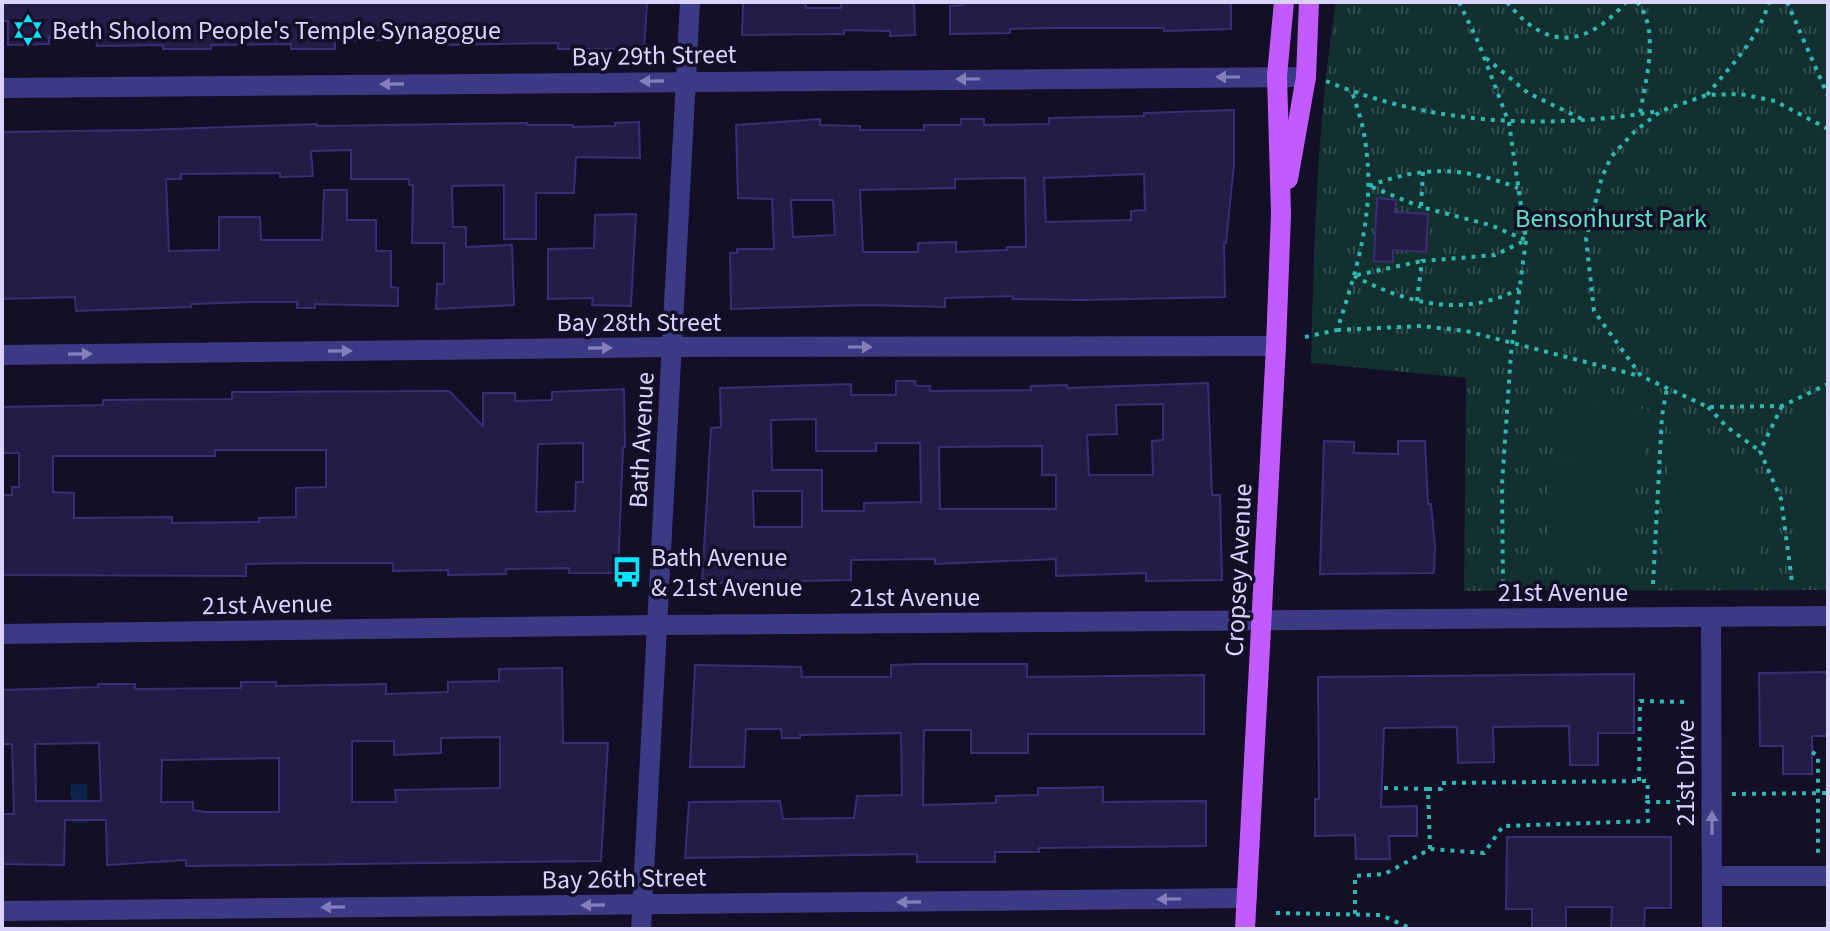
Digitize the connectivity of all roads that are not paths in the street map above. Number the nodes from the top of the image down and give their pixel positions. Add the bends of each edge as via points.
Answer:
1 (690, 2) edge
2 (1284, 2) edge
3 (1309, 2) edge
4 (1277, 76) junction
5 (1315, 78) junction
6 (686, 81) junction
7 (2, 88) edge
8 (1281, 214) junction
9 (1276, 346) junction
10 (672, 347) junction
11 (2, 355) edge
12 (1828, 616) edge
13 (1711, 617) junction
14 (1262, 621) junction
15 (657, 625) junction
16 (2, 634) edge
17 (1712, 876) junction
18 (1828, 876) edge
19 (1247, 898) junction
20 (642, 904) junction
21 (2, 911) edge
22 (641, 929) edge
23 (1245, 929) edge
24 (1712, 929) edge

1 - 6 street, Bath Avenue
2 - 4 main road, Cropsey Avenue
3 - 5 main road, Cropsey Avenue
4 - 5 street, Bay 29th Street
4 -> 6 street, Bay 29th Street
4 - 8 main road, Cropsey Avenue
5 - 8 main road, Cropsey Avenue
6 -> 7 street, Bay 29th Street
6 - 10 street, Bath Avenue
8 - 9 main road, Cropsey Avenue
10 -> 9 street, Bay 28th Street
9 - 14 main road, Cropsey Avenue
11 -> 10 street, Bay 28th Street
10 - 15 street, Bath Avenue
12 - 13 street, 21st Avenue
13 - 14 street, 21st Avenue
17 -> 13 street, 21st Drive
14 - 15 street, 21st Avenue
14 - 19 main road, Cropsey Avenue
15 - 16 street, 21st Avenue
15 - 20 street, Bath Avenue
17 - 18 street
17 - 24 street, 21st Drive
19 -> 20 street, Bay 26th Street
19 - 23 main road, Cropsey Avenue
20 -> 21 street, Bay 26th Street
20 - 22 street, Bath Avenue

